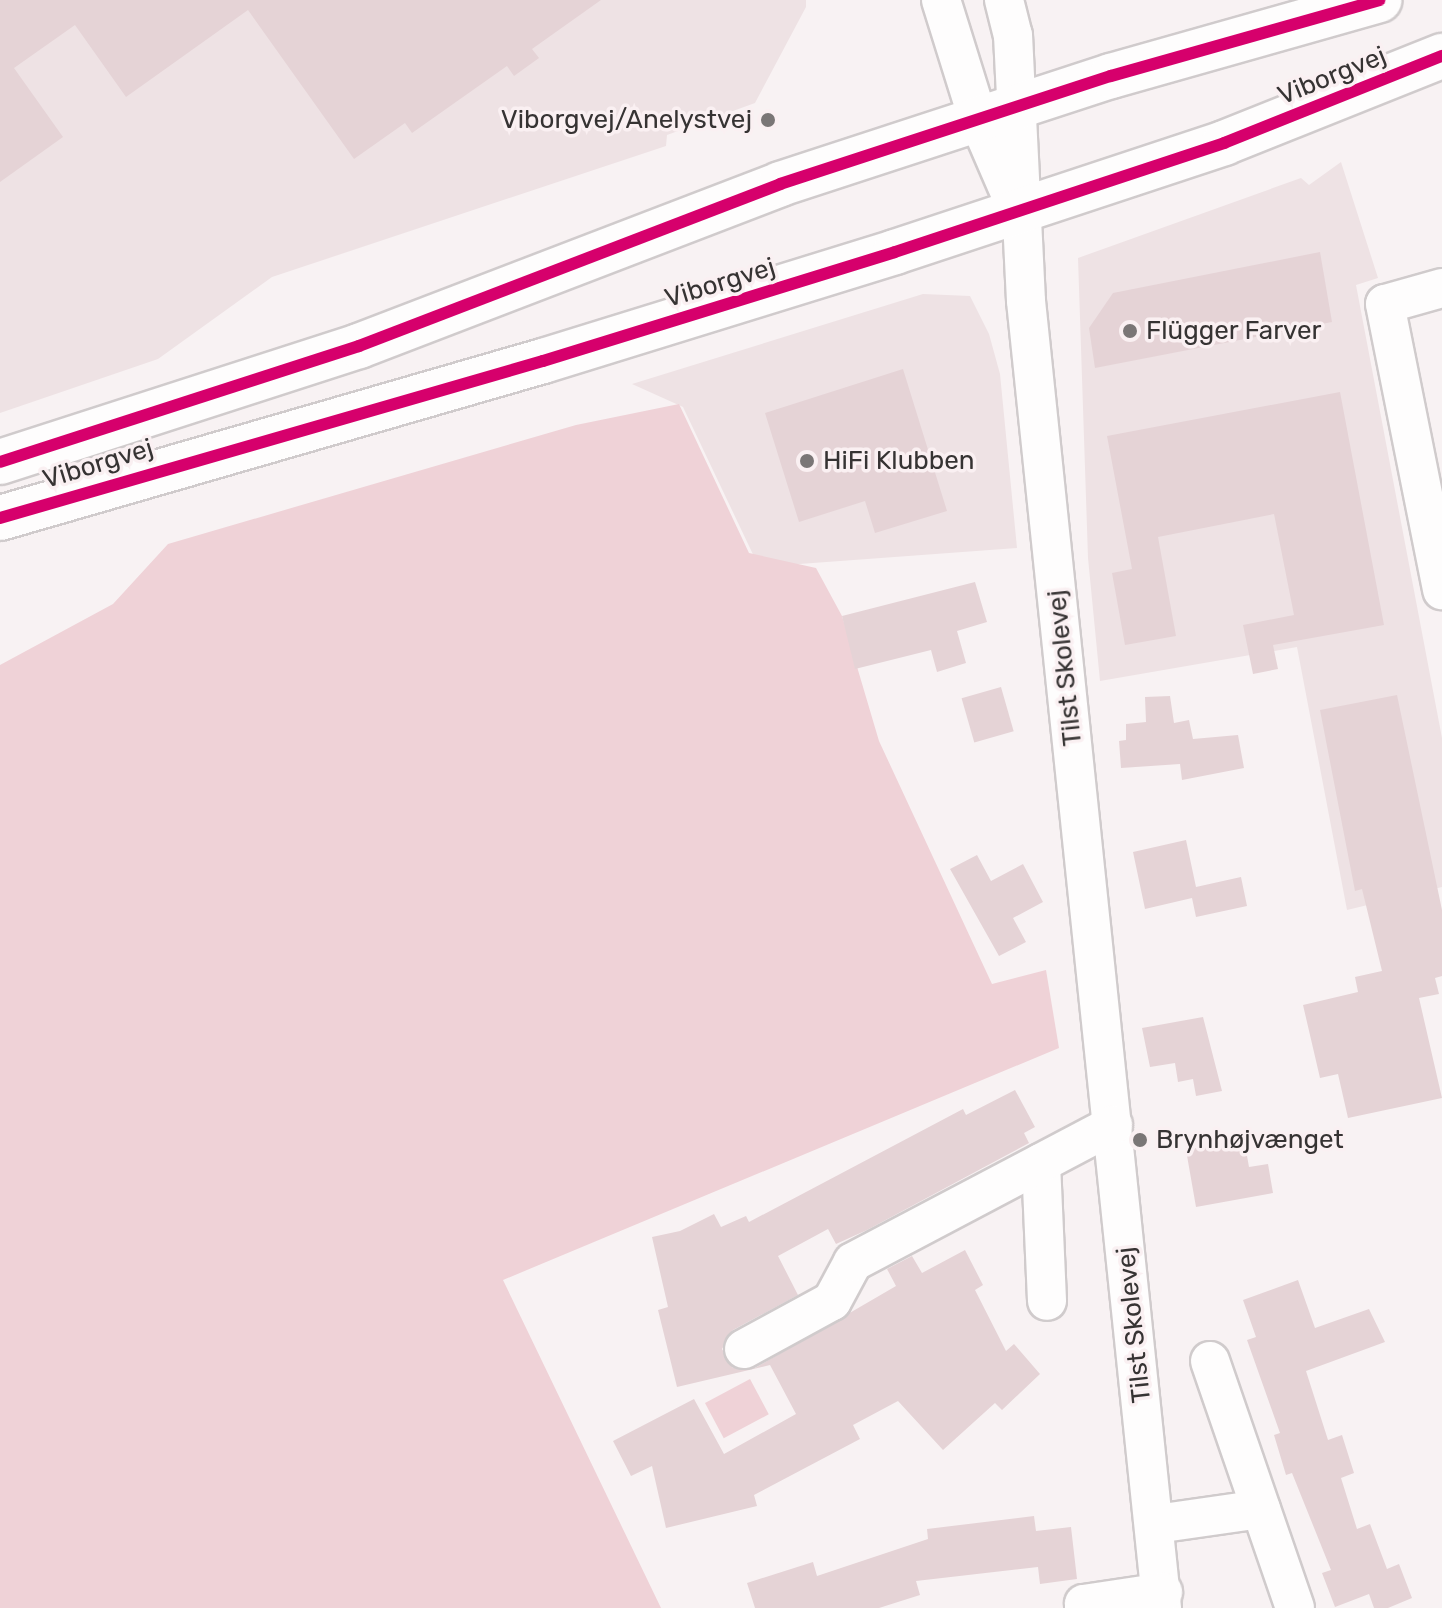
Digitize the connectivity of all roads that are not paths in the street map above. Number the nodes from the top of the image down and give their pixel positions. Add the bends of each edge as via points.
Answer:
1 (941, 0) edge
2 (1004, 0) edge
3 (1379, 0) edge
4 (1442, 56) edge
5 (997, 113) junction
6 (1018, 211) junction
7 (1442, 288) edge
8 (0, 462) edge
9 (0, 518) edge
10 (1442, 590) edge
11 (1113, 1125) junction
12 (1041, 1163) junction
13 (1047, 1301) dead end
14 (744, 1349) dead end
15 (1210, 1361) dead end
16 (1261, 1509) junction
17 (1156, 1524) junction
18 (1165, 1603) edge
19 (1084, 1608) edge
20 (1295, 1608) edge

1 - 5 street
2 - 5 street, Tilst Skolevej via 1013,35
3 - 5 main road, Viborgvej
4 - 6 main road, Viborgvej via 1224,143
5 - 6 street, Tilst Skolevej
5 - 8 main road, Viborgvej via 780,184 359,346
6 - 9 main road, Viborgvej via 543,361
6 - 11 street, Tilst Skolevej
7 - 10 street via 1385,304
11 - 12 street
11 - 17 street, Tilst Skolevej
12 - 13 street
12 - 14 street via 853,1262 832,1301
15 - 16 street
16 - 17 street
16 - 20 street
17 - 18 street, Tilst Skolevej
18 - 19 street, Tilst Skolevej

